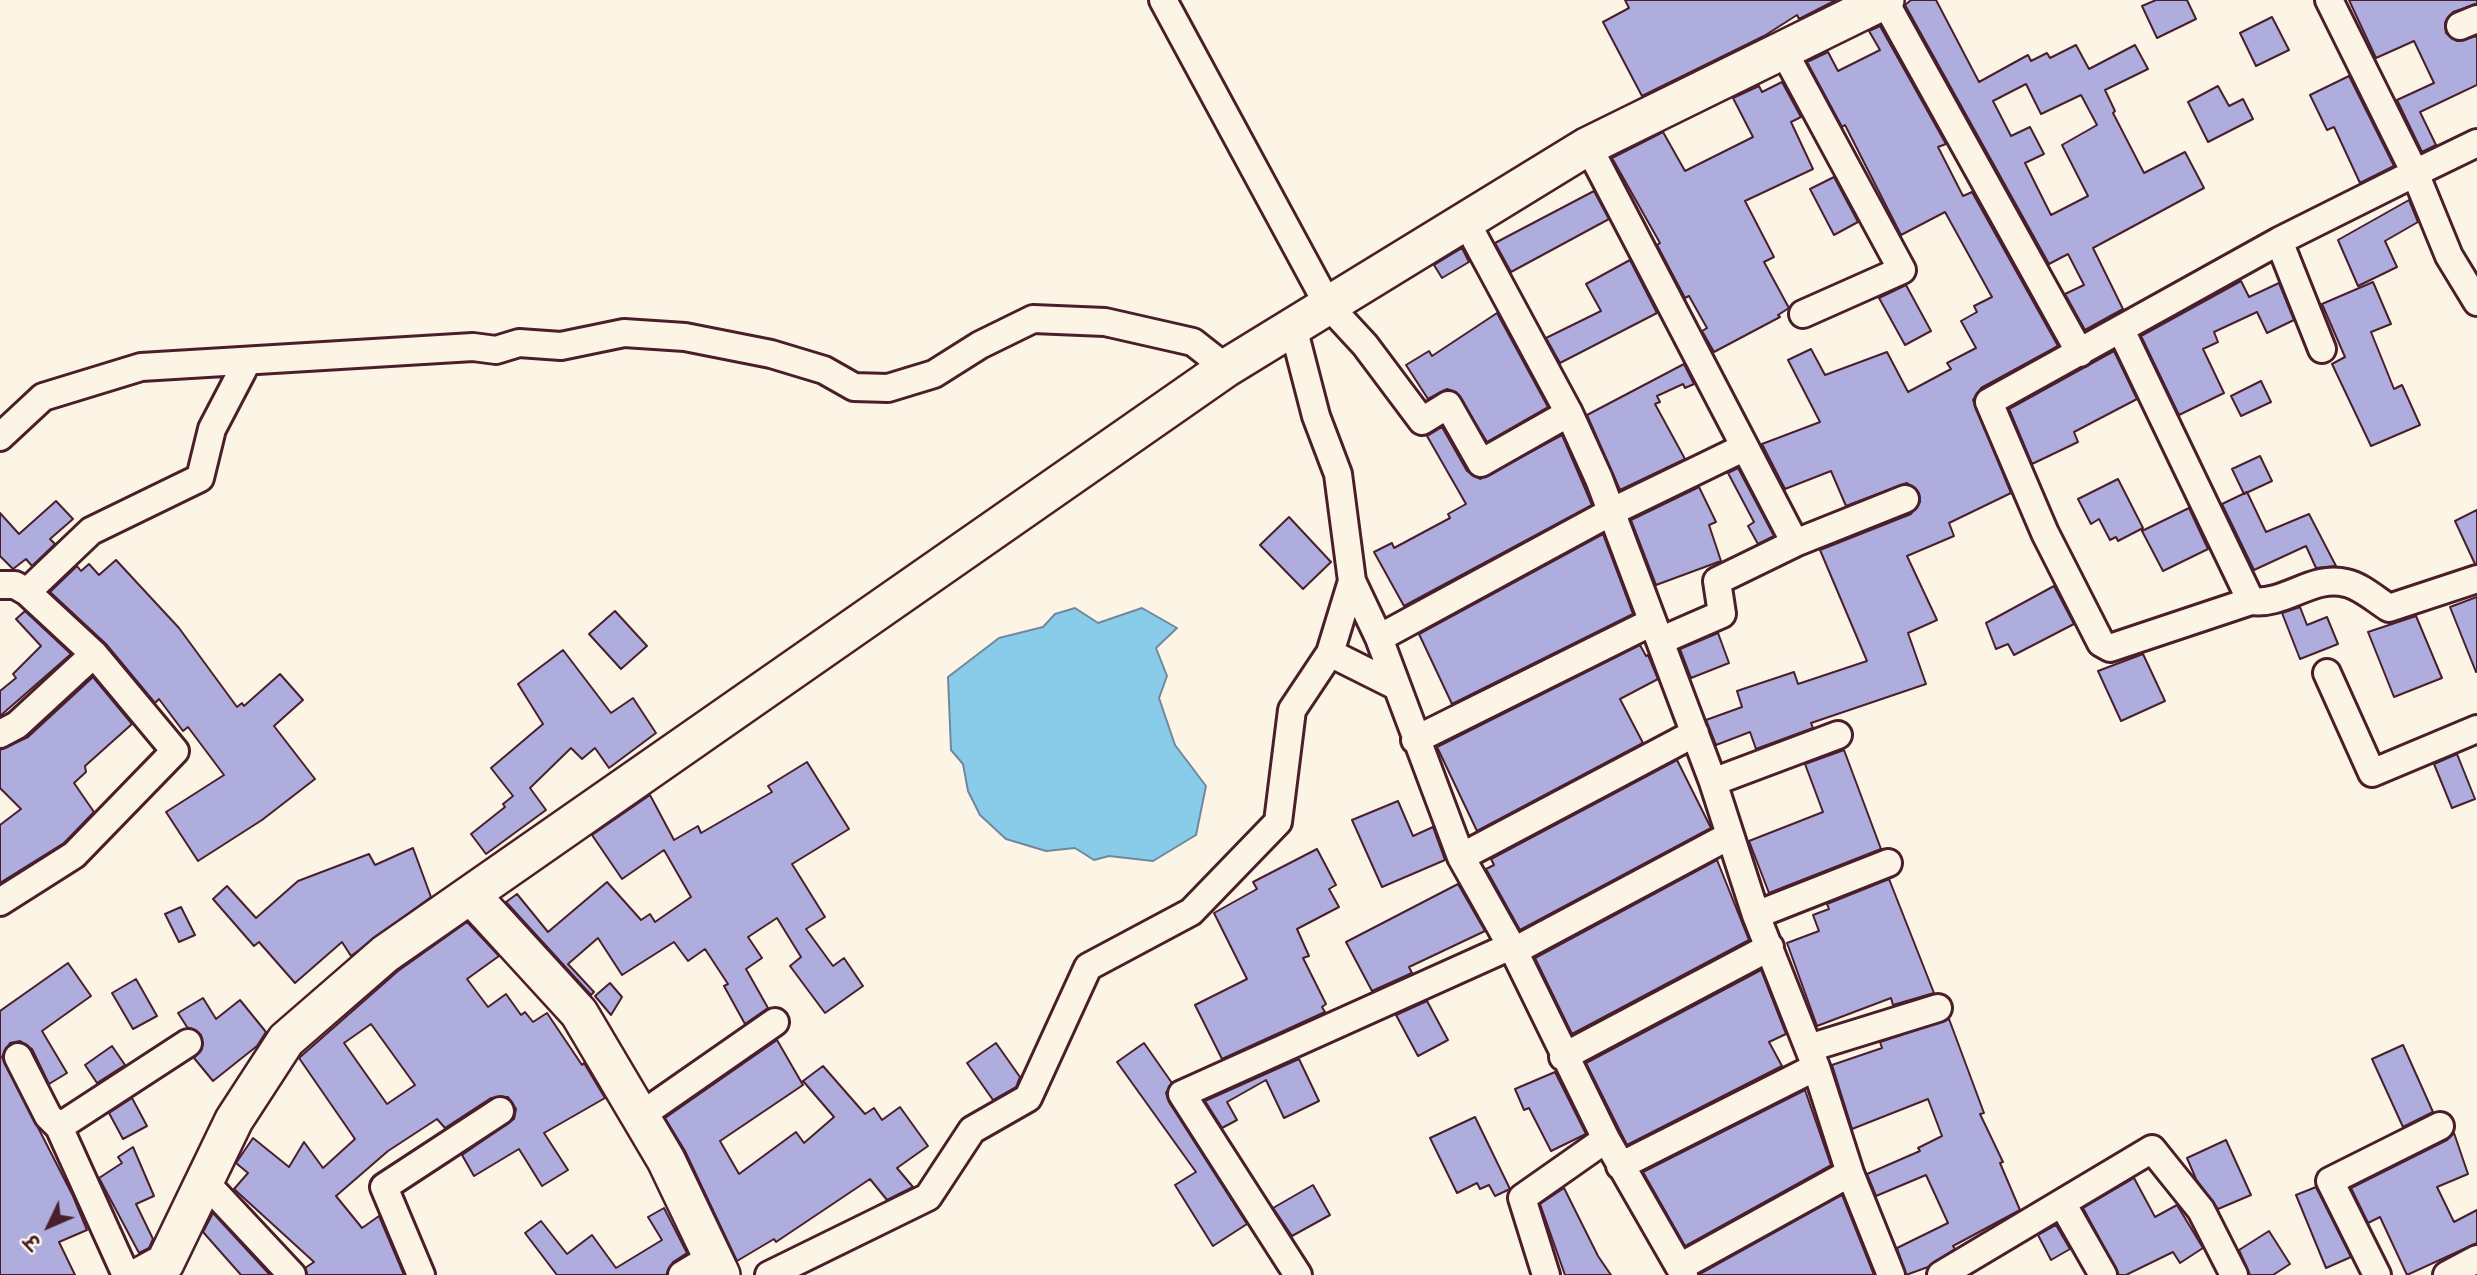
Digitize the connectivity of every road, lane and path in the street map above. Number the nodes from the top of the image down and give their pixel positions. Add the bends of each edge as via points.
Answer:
1 (1163, 0) edge
2 (1885, 0) edge
3 (2329, 0) edge
4 (1783, 50) junction
5 (2477, 143) edge
6 (1588, 146) junction
7 (2415, 173) junction
8 (1465, 220) junction
9 (2279, 242) junction
10 (2477, 302) edge
11 (1328, 305) junction
12 (1803, 314) dead end
13 (1293, 327) junction
14 (2121, 330) junction
15 (2322, 349) dead end
16 (2080, 353) junction
17 (247, 362) junction
18 (1226, 369) junction
19 (1569, 413) junction
20 (0, 438) edge
21 (1745, 447) junction
22 (1905, 499) dead end
23 (1611, 512) junction
24 (1795, 543) junction
25 (2477, 579) edge
26 (1352, 581) junction
27 (0, 585) edge
28 (27, 592) junction
29 (2251, 601) junction
30 (1656, 632) junction
31 (1379, 638) junction
32 (1331, 653) junction
33 (93, 654) junction
34 (2326, 673) dead end
35 (1396, 686) junction
36 (2477, 729) edge
37 (1695, 733) junction
38 (0, 734) edge
39 (1838, 734) dead end
40 (1415, 740) junction
41 (1713, 782) junction
42 (1729, 836) junction
43 (1461, 857) junction
44 (1888, 863) dead end
45 (471, 895) junction
46 (0, 902) edge
47 (1756, 915) junction
48 (1770, 947) junction
49 (1513, 948) junction
50 (1938, 1008) dead end
51 (775, 1022) dead end
52 (188, 1043) dead end
53 (18, 1057) dead end
54 (1563, 1057) junction
55 (1813, 1058) junction
56 (500, 1111) dead end
57 (640, 1116) junction
58 (2440, 1126) dead end
59 (59, 1127) junction
60 (1606, 1139) junction
61 (1620, 1166) junction
62 (1850, 1173) junction
63 (205, 1182) junction
64 (2062, 1203) junction
65 (2477, 1259) edge
66 (705, 1269) edge
67 (1682, 1271) edge
68 (126, 1275) edge
69 (143, 1275) edge
70 (292, 1275) edge
71 (421, 1275) edge
72 (769, 1275) edge
73 (1298, 1275) edge
74 (1546, 1275) edge
75 (1891, 1275) edge
76 (1941, 1275) edge
77 (2103, 1275) edge
78 (2234, 1275) edge
79 (2377, 1275) edge
80 (2447, 1275) edge

1 - 11 street
2 - 4 street
2 - 16 street
3 - 7 street
4 - 6 street
4 - 12 street via 1902,270
5 - 7 street
6 - 8 street
6 - 21 street
7 - 9 street
7 - 10 street via 2449,256
8 - 11 street
8 - 19 street
9 - 14 street
9 - 15 street
11 - 13 street
11 - 19 street via 1365,345 1422,421 1448,405 1481,463
13 - 18 street
13 - 26 street via 1338,474
14 - 16 street
14 - 29 street
16 - 29 street via 1989,402 2045,533 2101,643 2110,648
17 - 18 street via 496,349 519,343 561,346 624,333 685,337 771,354 824,370 854,387 888,388 934,374 1033,319 1105,321 1193,342
17 - 20 street via 141,367 67,389 43,397
17 - 28 street via 212,429 200,478 91,531
18 - 45 street
19 - 23 street
21 - 23 street
21 - 24 street
22 - 24 street
23 - 30 street
23 - 31 street
24 - 30 street via 1717,581 1721,614
25 - 29 street via 2389,608 2348,583 2329,581 2265,603
26 - 31 street
26 - 32 street
27 - 28 street via 16,585
28 - 33 street
30 - 37 street
30 - 40 street
31 - 35 street
32 - 35 street
32 - 72 street via 1292,710 1278,822 1191,912 1087,967 1028,1098 972,1130 928,1197
33 - 38 street via 18,725
33 - 46 street via 175,751 74,855
34 - 36 street via 2372,773
35 - 40 street
37 - 41 street
37 - 43 street
39 - 41 street
40 - 43 street
41 - 42 street
42 - 47 street
42 - 49 street
43 - 49 street
44 - 47 street
45 - 57 street via 579,1013
45 - 63 street via 385,954 286,1040 234,1120
47 - 48 street
48 - 54 street
48 - 55 street
49 - 54 street
49 - 73 street via 1182,1094
50 - 55 street
51 - 57 street
52 - 59 street
53 - 59 street via 48,1116
54 - 60 street
55 - 61 street
55 - 62 street
56 - 71 street via 384,1187
57 - 66 street via 666,1160
58 - 79 street via 2330,1181
59 - 68 street
60 - 61 street
60 - 74 street via 1522,1198
61 - 67 street
62 - 67 street
62 - 75 street
63 - 69 street via 166,1263
63 - 70 street
64 - 76 street
64 - 77 street
64 - 78 street via 2152,1149 2201,1210
65 - 80 street

